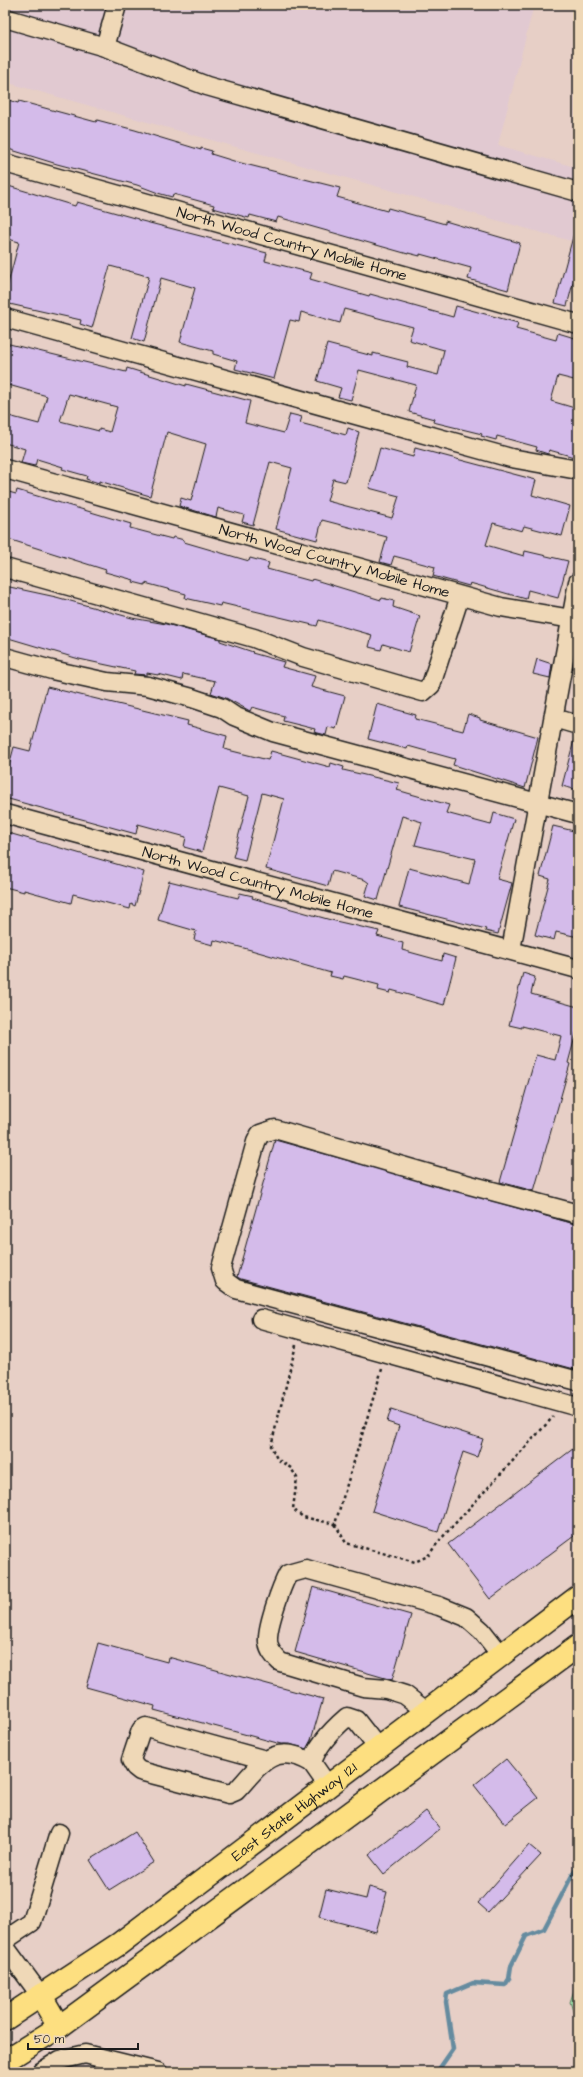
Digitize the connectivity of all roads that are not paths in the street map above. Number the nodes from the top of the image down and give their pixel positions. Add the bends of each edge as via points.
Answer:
1 (117, 5) edge
2 (5, 18) edge
3 (105, 47) junction
4 (5, 163) edge
5 (578, 192) edge
6 (5, 318) edge
7 (578, 324) edge
8 (5, 470) edge
9 (578, 470) edge
10 (5, 568) edge
11 (578, 582) edge
12 (460, 596) junction
13 (572, 619) junction
14 (5, 657) edge
15 (554, 718) junction
16 (578, 724) edge
17 (538, 803) junction
18 (5, 814) edge
19 (578, 814) edge
20 (511, 950) junction
21 (578, 969) edge
22 (578, 1214) edge
23 (261, 1319) dead end
24 (578, 1381) edge
25 (578, 1407) edge
26 (578, 1597) edge
27 (578, 1646) edge
28 (501, 1655) junction
29 (426, 1711) junction
30 (378, 1748) junction
31 (266, 1760) junction
32 (312, 1763) junction
33 (328, 1786) junction
34 (59, 1833) dead end
35 (5, 1940) edge
36 (5, 1947) edge
37 (41, 1996) junction
38 (5, 2019) edge
39 (59, 2028) junction
40 (5, 2061) edge
41 (44, 2069) edge
42 (158, 2072) edge

1 - 3 street
2 - 3 street
3 - 5 street via 208,86
4 - 7 street, North Wood Country Mobile Home
6 - 9 street via 511,458
8 - 12 street, North Wood Country Mobile Home
10 - 12 street via 254,638 303,657 423,692 431,685
11 - 13 street
12 - 13 street, North Wood Country Mobile Home via 501,607
13 - 15 street
14 - 17 street via 107,682 148,686 185,696 222,708 234,716 273,732
15 - 16 street
15 - 17 street
17 - 19 street
17 - 20 street
18 - 20 street, North Wood Country Mobile Home
20 - 21 street, North Wood Country Mobile Home
22 - 24 street via 275,1129 260,1134 256,1142 221,1268 225,1281 236,1289
23 - 25 street
26 - 28 main road, East State Highway 121
27 - 39 main road
28 - 29 main road, East State Highway 121
28 - 29 street via 482,1631 466,1617 439,1606 306,1569 288,1574 281,1586 267,1638 270,1652 280,1662 363,1687 405,1695
29 - 30 main road, East State Highway 121
30 - 32 street via 356,1720 347,1717 336,1726 315,1754
30 - 33 main road, East State Highway 121
31 - 31 street via 229,1794 140,1771 131,1760 141,1730 146,1726
31 - 32 street via 270,1756 282,1754 301,1757
32 - 33 street
33 - 37 main road, East State Highway 121 via 119,1944
34 - 35 street via 32,1922
36 - 37 street
37 - 38 main road, East State Highway 121
37 - 39 main road
39 - 40 main road
41 - 42 street via 60,2060 85,2054

